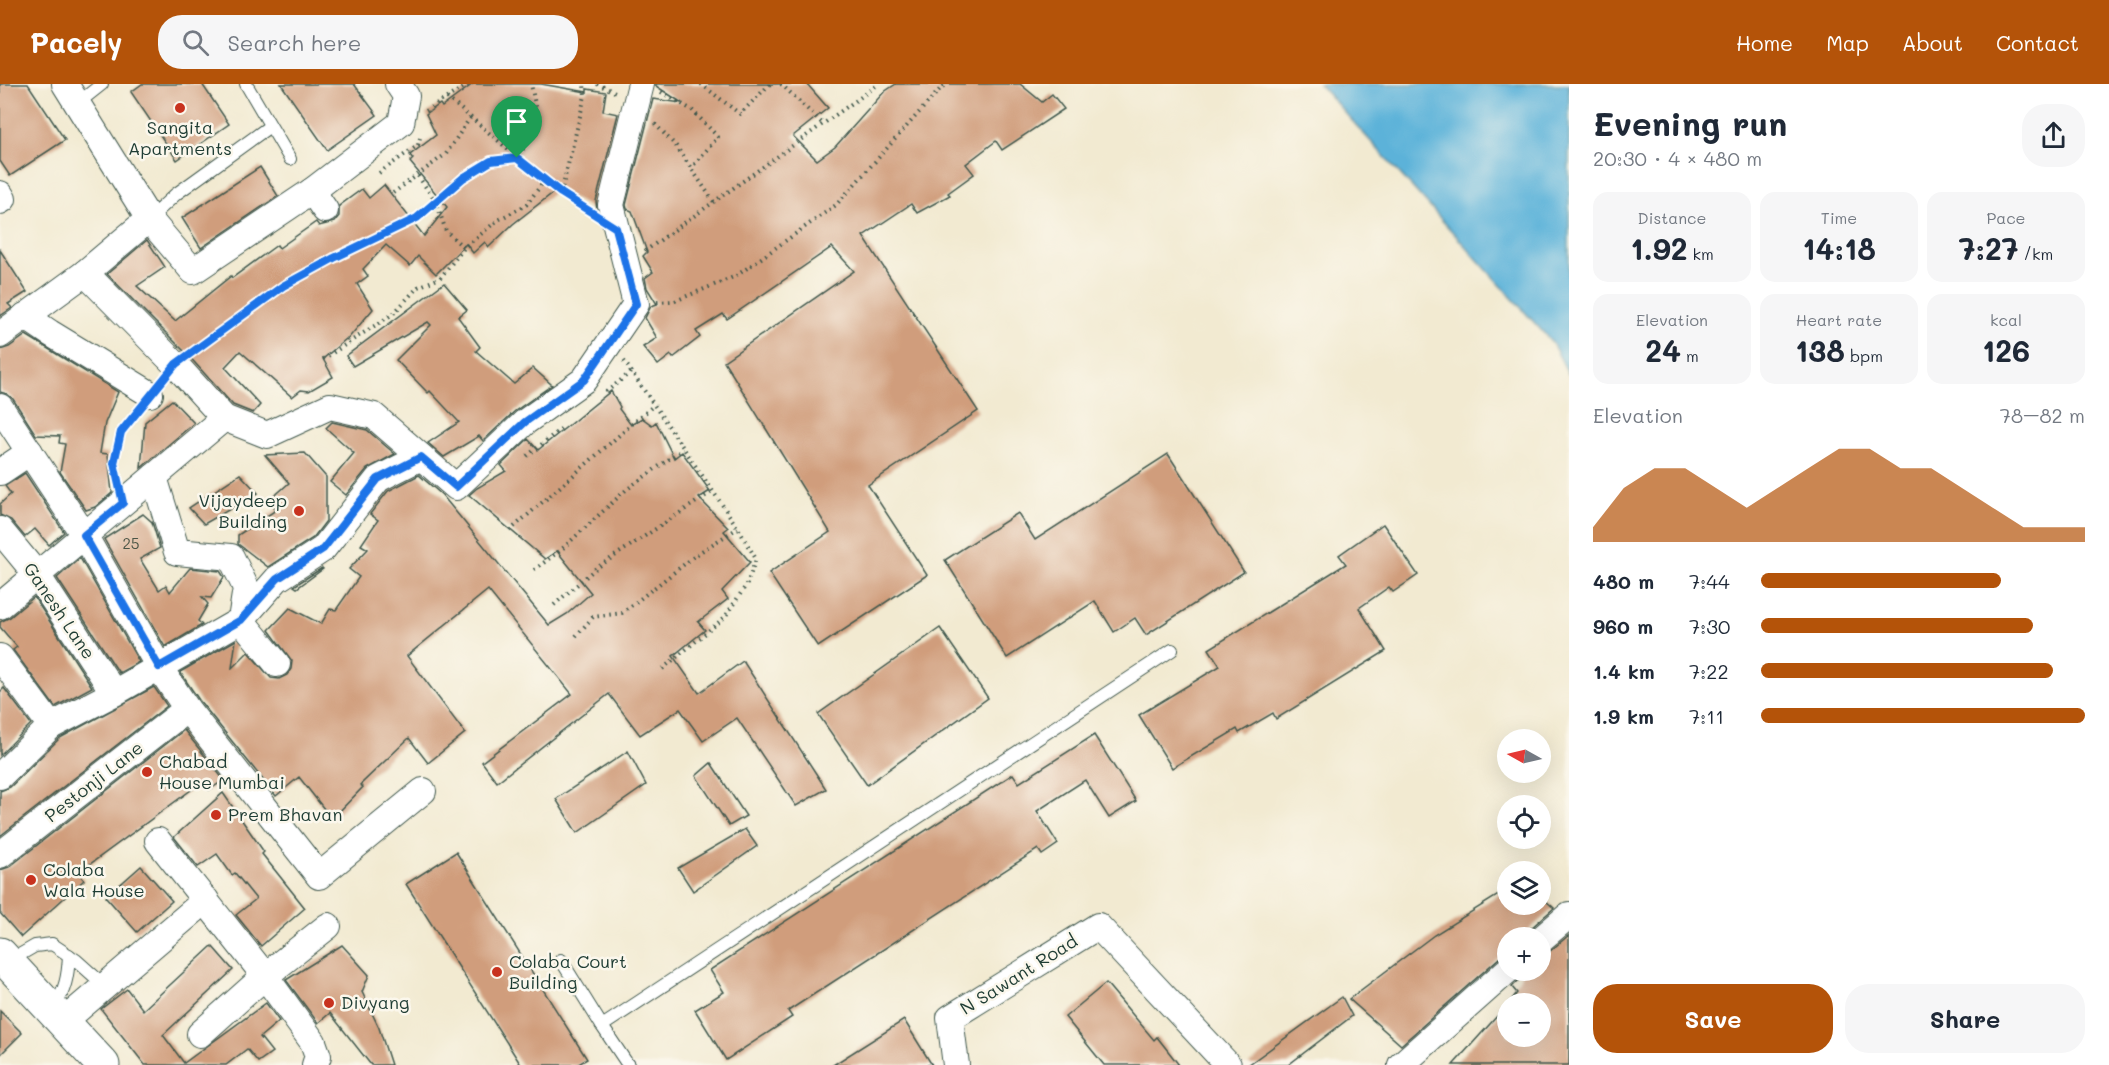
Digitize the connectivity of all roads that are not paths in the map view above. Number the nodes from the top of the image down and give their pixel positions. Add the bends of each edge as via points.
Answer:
1 (102, 84) edge
2 (246, 84) edge
3 (650, 87) edge
4 (402, 90) edge
5 (72, 93) edge
6 (270, 126) junction
7 (290, 159) dead end
8 (0, 194) edge
9 (0, 201) edge
10 (149, 219) junction
11 (84, 273) junction
12 (25, 316) junction
13 (0, 334) edge
14 (150, 394) road end
15 (0, 407) edge
16 (224, 418) junction
17 (30, 452) junction
18 (421, 457) junction
19 (0, 472) edge
20 (154, 477) junction
21 (0, 530) edge
22 (84, 535) junction
23 (37, 575) junction
24 (0, 606) edge
25 (241, 620) junction
26 (1172, 650) dead end
27 (0, 657) edge
28 (277, 664) dead end
29 (159, 667) junction
30 (114, 693) junction
31 (187, 709) junction
32 (51, 726) junction
33 (0, 776) edge
34 (423, 791) dead end
35 (158, 841) dead end
36 (0, 855) edge
37 (206, 900) junction
38 (1569, 915) edge
39 (327, 926) dead end
40 (1551, 931) edge
41 (69, 955) junction
42 (4, 958) edge
43 (561, 960) dead end
44 (266, 976) junction
45 (1497, 980) edge
46 (105, 986) junction
47 (59, 1016) junction
48 (602, 1026) junction
49 (200, 1034) dead end
50 (103, 1065) edge
51 (315, 1065) edge
52 (628, 1065) edge
53 (956, 1065) edge
54 (1228, 1065) edge
55 (1401, 1065) edge

1 - 5 lane
2 - 6 lane
3 - 18 street via 632,113 610,205 636,304 584,380 525,422 456,487
4 - 10 street via 401,123 318,201 193,271
5 - 10 street
6 - 7 lane
6 - 10 lane via 176,194
8 - 9 street
10 - 11 street
11 - 12 street
11 - 16 street
12 - 13 street
12 - 14 street
15 - 17 street
16 - 18 street via 267,435 330,406 374,416
16 - 20 street
17 - 19 street
17 - 22 street
18 - 25 street via 378,479 323,549 277,579
20 - 22 street
20 - 25 street via 177,552 231,557 246,588
21 - 23 street, Ganesh Lane
22 - 23 street
22 - 29 street
23 - 24 street
23 - 30 street, Ganesh Lane
25 - 28 street
25 - 29 street
26 - 48 lane
27 - 32 street
29 - 30 street
29 - 31 street
30 - 32 street
31 - 34 street via 319,876
31 - 36 street, Pestonji Lane
32 - 33 street
35 - 37 street
37 - 44 street
37 - 46 street
38 - 40 street
39 - 44 street
41 - 42 lane via 52,944
41 - 46 lane
41 - 47 lane
42 - 47 main road
43 - 48 lane
44 - 49 street
44 - 51 street via 313,1042 318,1056
45 - 55 street
46 - 47 street
47 - 50 main road
48 - 52 lane
53 - 54 street, N Sawant Road via 950,1018 1098,926

